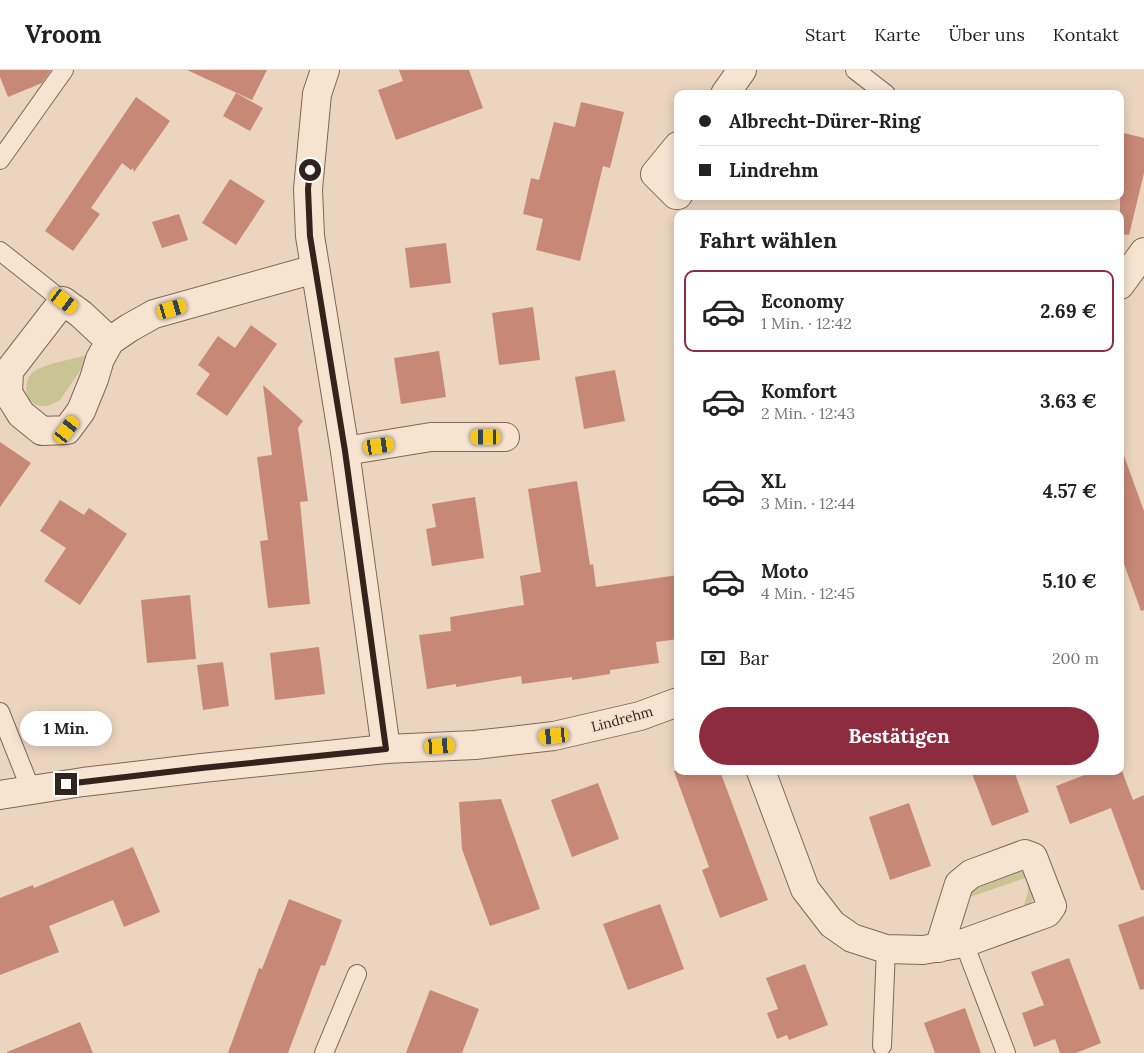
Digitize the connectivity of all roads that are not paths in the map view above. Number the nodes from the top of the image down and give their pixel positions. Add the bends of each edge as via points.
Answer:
1 (64, 70) edge
2 (325, 70) edge
3 (742, 70) edge
4 (854, 70) edge
5 (728, 90) edge
6 (881, 90) edge
7 (674, 151) edge
8 (0, 160) edge
9 (674, 194) edge
10 (0, 250) edge
11 (1144, 252) edge
12 (315, 269) junction
13 (1124, 280) edge
14 (64, 301) junction
15 (110, 341) junction
16 (505, 437) dead end
17 (345, 451) junction
18 (674, 703) edge
19 (0, 712) edge
20 (386, 749) junction
21 (762, 775) edge
22 (31, 790) junction
23 (0, 795) edge
24 (952, 946) junction
25 (886, 949) junction
26 (357, 974) dead end
27 (882, 1046) dead end
28 (324, 1053) edge
29 (1006, 1053) edge

1 - 8 lane
2 - 12 street via 317,94 308,189
3 - 5 street
4 - 6 lane
7 - 9 street via 655,174
10 - 14 lane
11 - 13 street
12 - 15 street via 154,314
12 - 17 street
14 - 15 street
14 - 15 street via 9,372 8,393 21,414 42,431 67,430 81,412
16 - 17 street via 431,437
17 - 20 street
18 - 20 street, Lindrehm via 640,716 554,736 475,745
19 - 22 lane
20 - 22 street, Lindrehm via 182,770
21 - 25 street via 805,889 832,924 852,938
22 - 23 street, Lindrehm
24 - 24 street via 959,884 971,874 1025,854 1033,857 1052,906 1048,914 997,925
24 - 25 street via 923,950
24 - 29 lane
25 - 27 lane
26 - 28 lane

